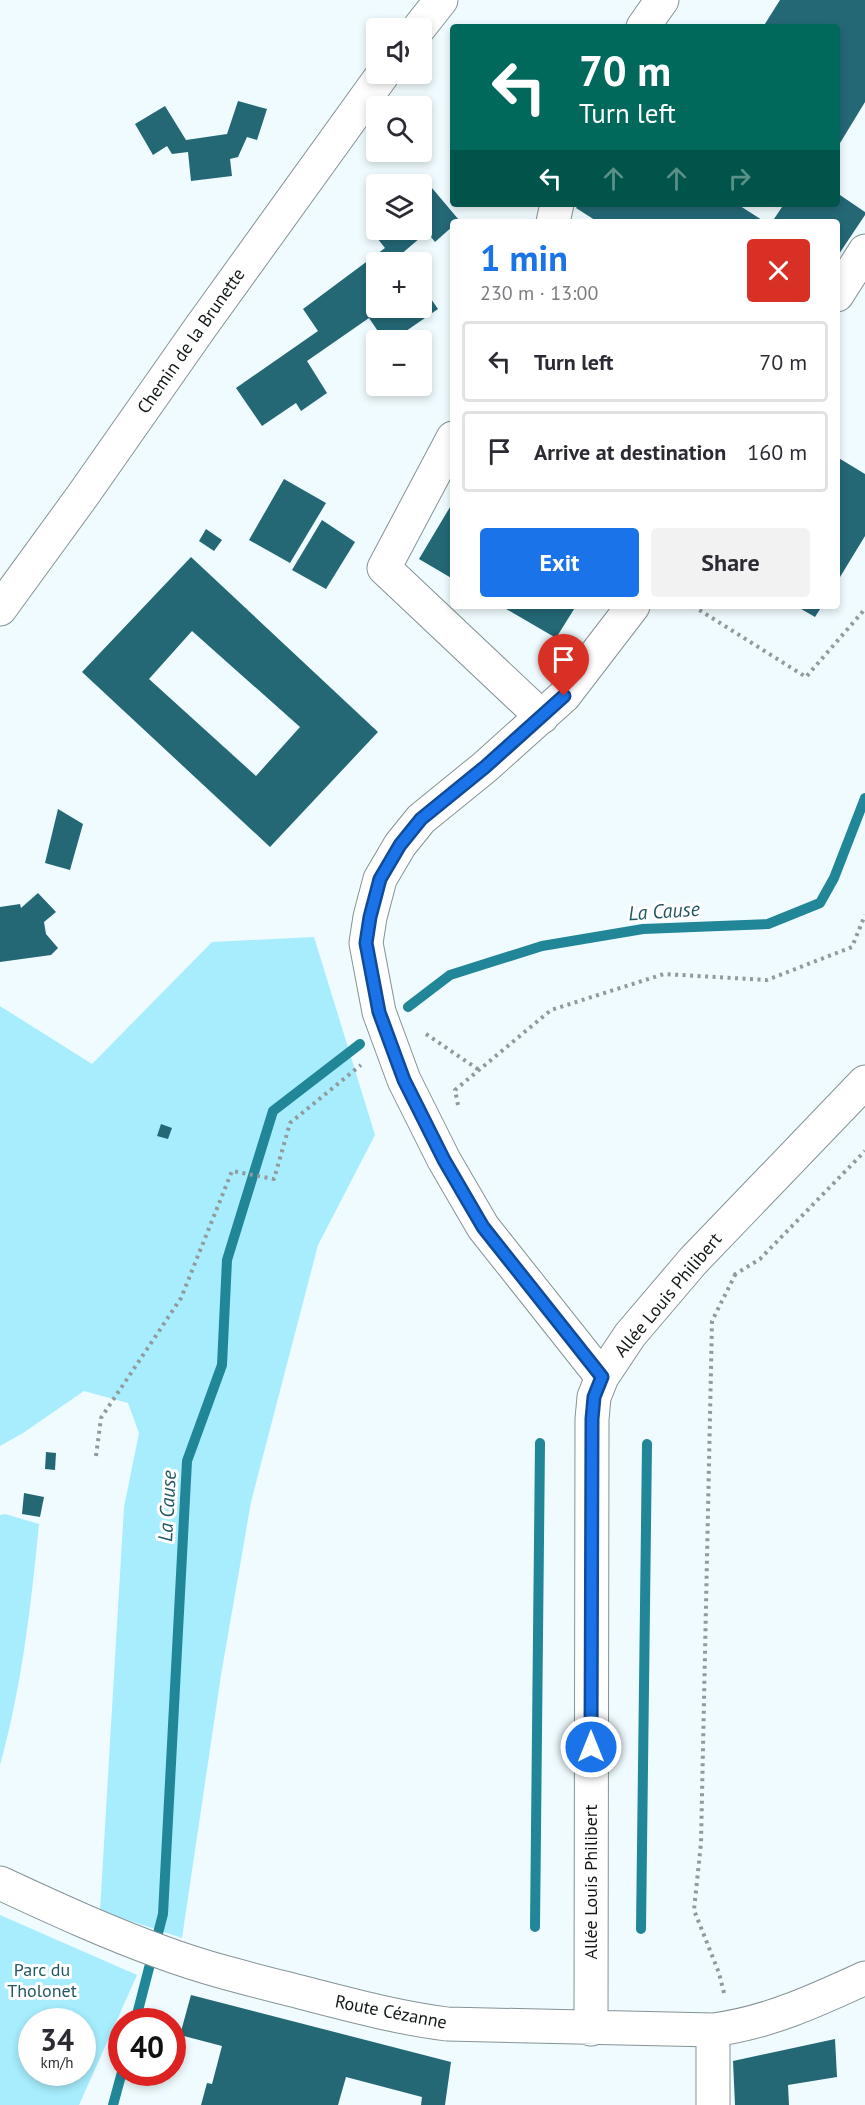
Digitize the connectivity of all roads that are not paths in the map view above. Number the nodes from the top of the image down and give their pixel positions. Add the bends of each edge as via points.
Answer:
1 (441, 0) edge
2 (663, 0) edge
3 (427, 18) edge
4 (645, 24) edge
5 (376, 84) edge
6 (865, 251) edge
7 (840, 290) edge
8 (450, 444) edge
9 (0, 609) edge
10 (631, 609) edge
11 (542, 717) junction
12 (865, 1082) edge
13 (602, 1377) junction
14 (0, 1883) edge
15 (865, 1978) edge
16 (591, 2029) junction
17 (713, 2030) junction
18 (713, 2105) edge

1 - 3 street
2 - 4 street
5 - 9 street, Chemin de la Brunette
6 - 7 street
8 - 11 street via 384,568
10 - 11 street via 564,696
11 - 13 street via 421,819 400,845 380,879 366,943 379,1012 404,1080 444,1160 483,1227
12 - 13 street, Allée Louis Philibert via 693,1261 630,1335
13 - 16 street, Allée Louis Philibert via 594,1397 592,1419
14 - 16 street, Route Cézanne via 164,1953 369,2010 447,2024
15 - 17 street, Route Cézanne via 779,2015
16 - 17 street, Route Cézanne
17 - 18 street

